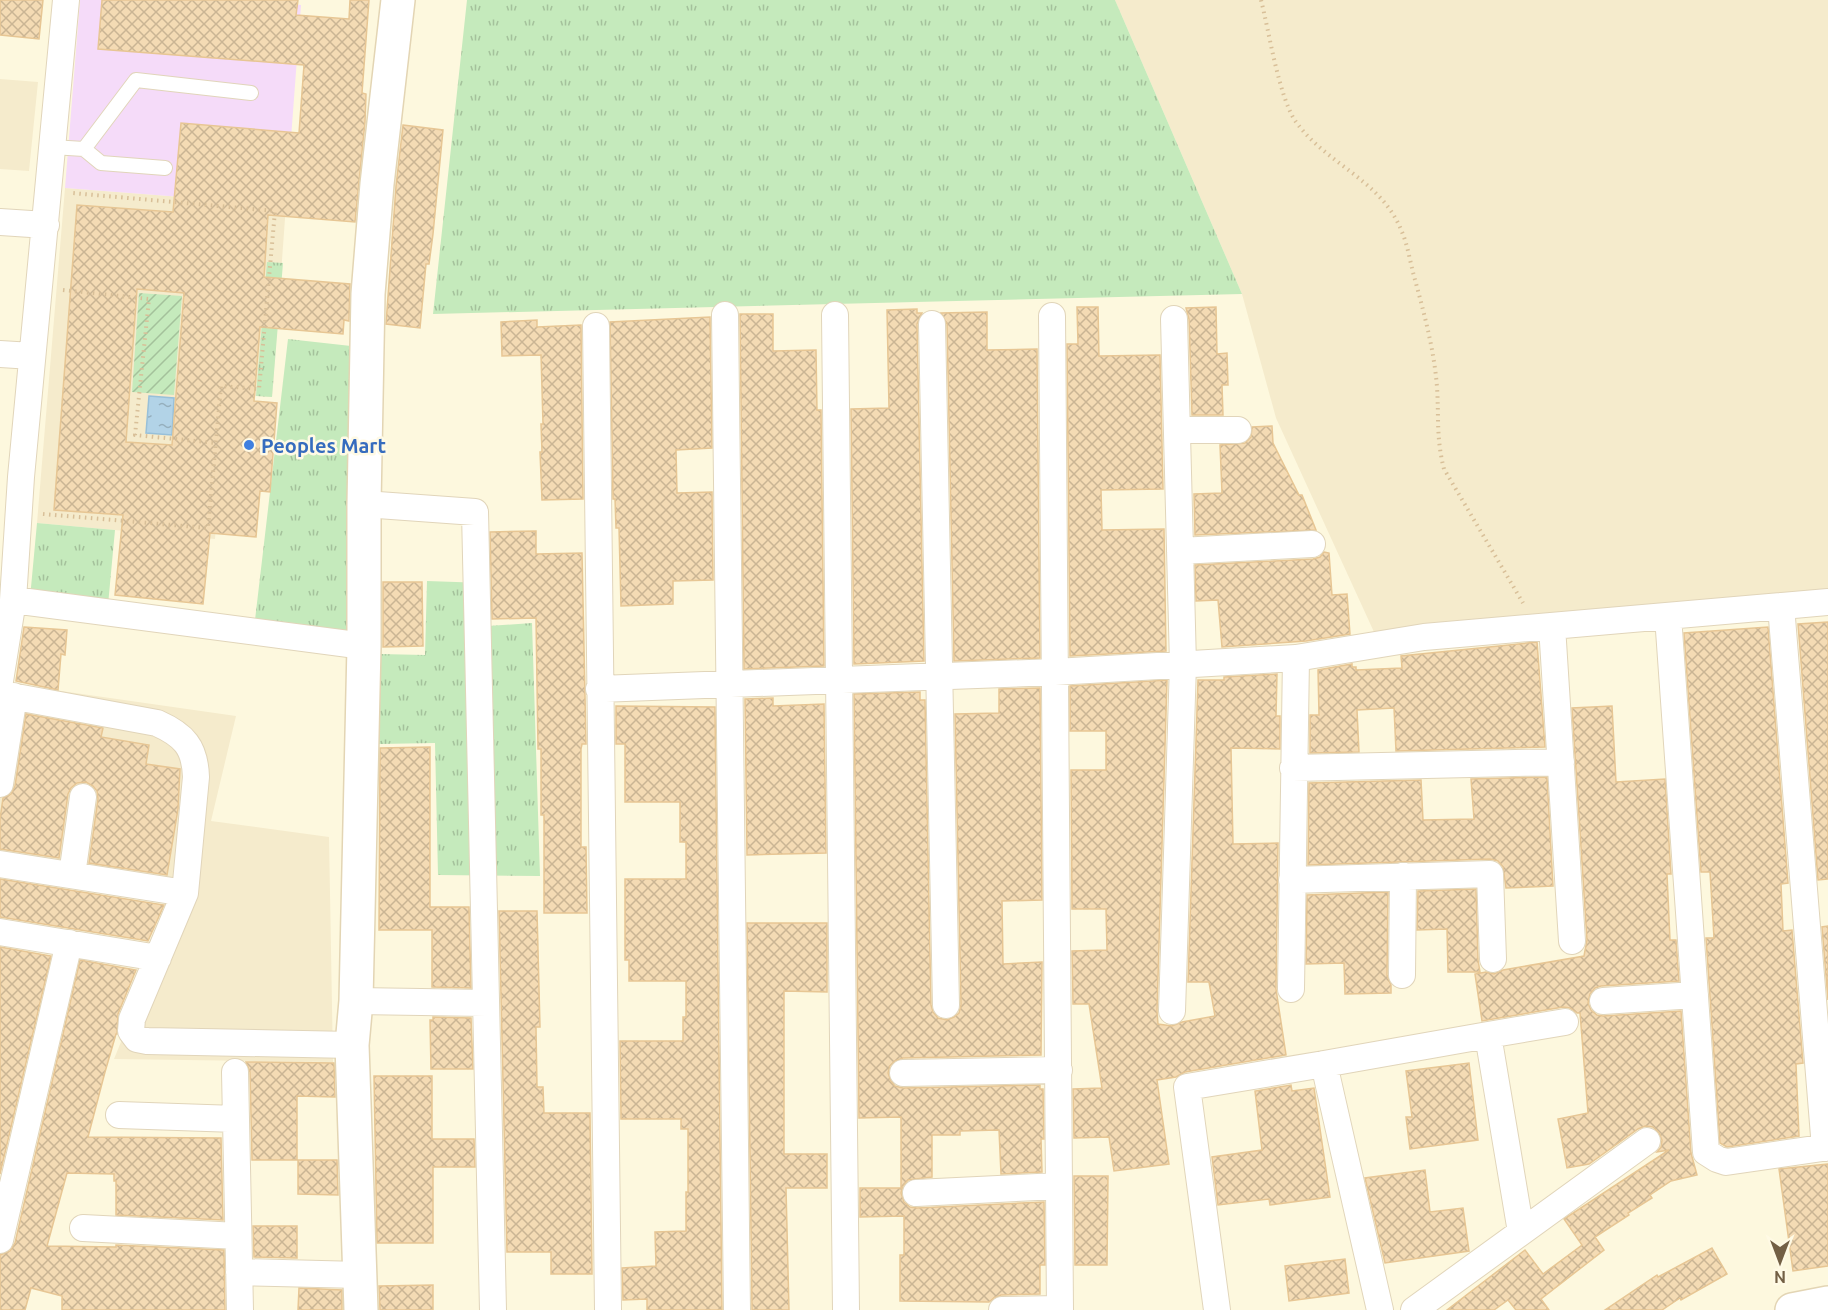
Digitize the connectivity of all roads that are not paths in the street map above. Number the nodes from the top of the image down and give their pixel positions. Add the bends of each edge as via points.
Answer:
1 (66, 0) edge
2 (398, 0) edge
3 (251, 93) dead end
4 (52, 147) junction
5 (84, 149) junction
6 (165, 168) dead end
7 (0, 222) edge
8 (46, 225) junction
9 (725, 315) dead end
10 (835, 315) dead end
11 (1052, 316) dead end
12 (1174, 319) dead end
13 (932, 324) dead end
14 (596, 326) dead end
15 (0, 354) edge
16 (32, 356) junction
17 (1177, 430) junction
18 (1238, 430) dead end
19 (10, 476) edge
20 (364, 504) junction
21 (1312, 544) dead end
22 (1180, 551) junction
23 (13, 600) junction
24 (1828, 602) edge
25 (1781, 606) junction
26 (1668, 616) junction
27 (1544, 627) junction
28 (364, 646) junction
29 (1296, 658) junction
30 (1183, 664) junction
31 (1055, 672) junction
32 (939, 676) junction
33 (840, 679) junction
34 (730, 684) junction
35 (599, 689) junction
36 (5, 690) edge
37 (1561, 762) junction
38 (1293, 768) junction
39 (0, 784) edge
40 (83, 797) dead end
41 (0, 864) edge
42 (72, 875) junction
43 (1402, 876) junction
44 (1292, 880) junction
45 (184, 893) junction
46 (0, 932) edge
47 (1572, 940) dead end
48 (69, 943) junction
49 (158, 958) junction
50 (1493, 959) dead end
51 (1402, 975) dead end
52 (1291, 989) dead end
53 (1695, 996) junction
54 (356, 1001) junction
55 (1603, 1001) dead end
56 (486, 1003) junction
57 (946, 1005) dead end
58 (1172, 1011) dead end
59 (1565, 1022) dead end
60 (1488, 1035) junction
61 (352, 1045) junction
62 (1324, 1064) junction
63 (1059, 1070) junction
64 (235, 1072) dead end
65 (903, 1073) dead end
66 (119, 1115) dead end
67 (237, 1119) junction
68 (1647, 1141) dead end
69 (1826, 1147) edge
70 (1059, 1186) junction
71 (916, 1193) dead end
72 (83, 1228) dead end
73 (1521, 1232) junction
74 (238, 1236) junction
75 (0, 1240) edge
76 (239, 1272) junction
77 (360, 1275) junction
78 (1060, 1309) edge
79 (240, 1310) edge
80 (361, 1310) edge
81 (493, 1310) edge
82 (608, 1310) edge
83 (737, 1310) edge
84 (846, 1310) edge
85 (1002, 1310) edge
86 (1217, 1310) edge
87 (1380, 1310) edge
88 (1414, 1310) edge

1 - 4 street
2 - 20 street via 368,294
3 - 5 lane via 136,80
4 - 5 lane
4 - 8 street
5 - 6 lane via 101,163
7 - 8 street
8 - 16 street
9 - 34 street
10 - 33 street
11 - 31 street
12 - 17 street
13 - 32 street
14 - 35 street
15 - 16 street
16 - 19 street
17 - 18 street
17 - 22 street
19 - 23 street
20 - 28 street
20 - 56 street via 476,512
21 - 22 street
22 - 30 street
23 - 28 street
23 - 36 street
24 - 25 street
25 - 26 street
25 - 69 street
26 - 27 street
26 - 53 street
27 - 29 street via 1424,638
27 - 37 street
28 - 54 street
29 - 30 street
29 - 38 street
30 - 31 street
30 - 58 street
31 - 32 street
31 - 63 street
32 - 33 street
32 - 57 street
33 - 34 street
33 - 84 street
34 - 35 street
34 - 83 street
35 - 82 street
36 - 39 street
36 - 45 street via 157,723 176,731 195,760 196,777
37 - 38 street
37 - 47 street
38 - 44 street
40 - 42 street
41 - 42 street
42 - 45 street
43 - 44 street
43 - 50 street via 1490,874
43 - 51 street
44 - 52 street
45 - 49 street
46 - 48 street
48 - 49 street
48 - 75 street
49 - 61 street via 132,1019 131,1031 136,1039
53 - 55 street
53 - 69 street via 1706,1152 1726,1162
54 - 56 street
54 - 61 street
56 - 81 street
59 - 60 street
60 - 62 street
60 - 73 street
61 - 77 street
62 - 86 street via 1186,1087
62 - 87 street
63 - 65 street
63 - 70 street
64 - 67 street
66 - 67 street
67 - 74 street
68 - 73 street
70 - 71 street
70 - 78 street
72 - 74 street
73 - 88 street
74 - 76 street
76 - 77 street
76 - 79 street
77 - 80 street
78 - 85 street

